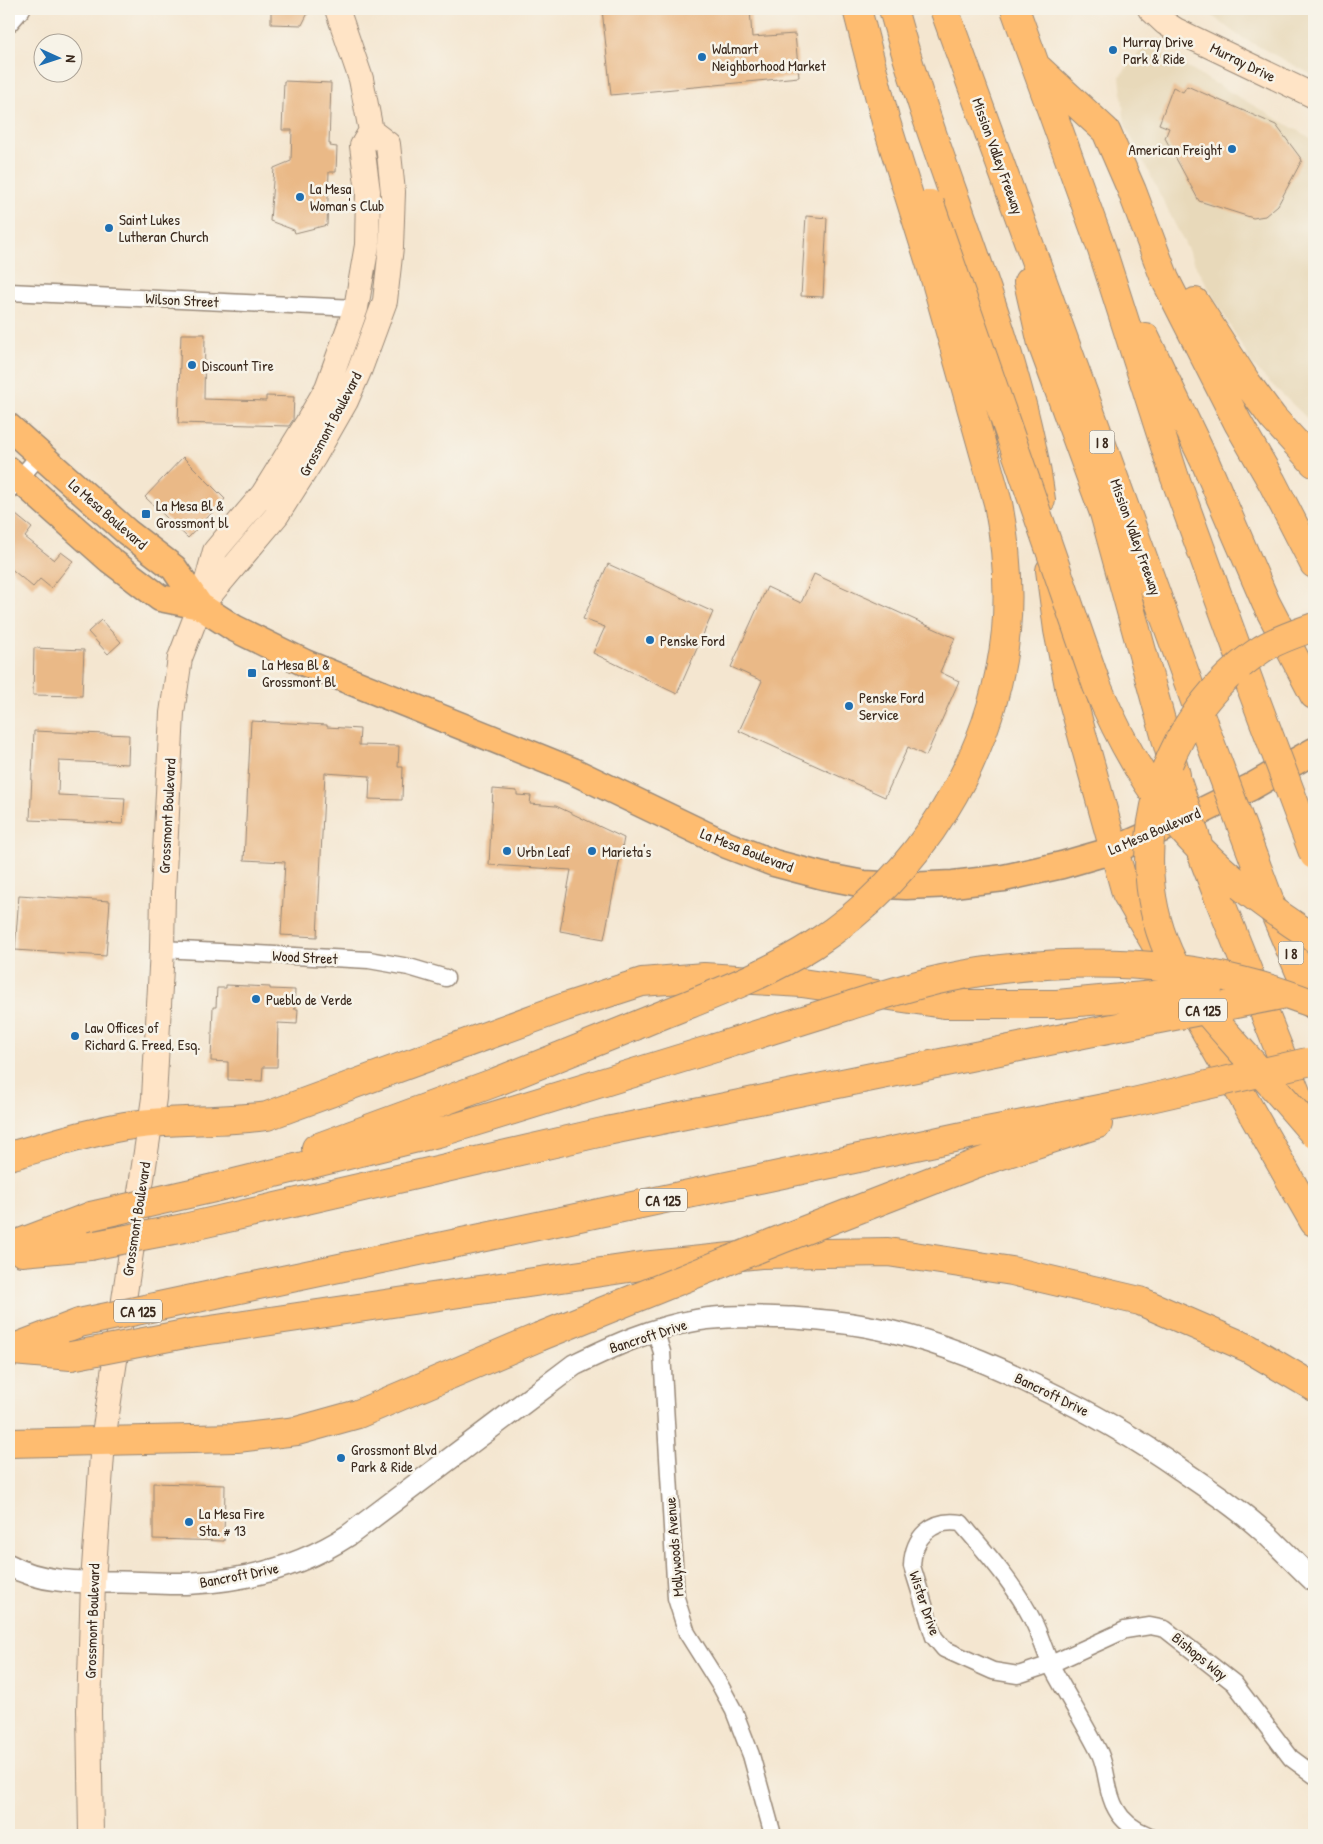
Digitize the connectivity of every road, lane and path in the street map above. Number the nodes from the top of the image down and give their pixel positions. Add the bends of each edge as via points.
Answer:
1 (22, 9) edge
2 (337, 9) edge
3 (858, 9) edge
4 (864, 9) edge
5 (893, 9) edge
6 (944, 9) edge
7 (1015, 9) edge
8 (1150, 9) edge
9 (9, 24) edge
10 (1036, 66) junction
11 (1314, 96) edge
12 (372, 131) junction
13 (1000, 161) junction
14 (1132, 191) junction
15 (1102, 250) junction
16 (9, 292) edge
17 (356, 308) junction
18 (9, 427) edge
19 (40, 455) junction
20 (1314, 463) edge
21 (12, 480) edge
22 (1314, 564) edge
23 (200, 606) junction
24 (1314, 627) edge
25 (1314, 695) edge
26 (1314, 751) edge
27 (1114, 850) junction
28 (1314, 856) edge
29 (1314, 938) edge
30 (162, 949) junction
31 (446, 978) dead end
32 (1314, 987) edge
33 (1314, 1004) edge
34 (1312, 1061) edge
35 (1129, 1103) junction
36 (151, 1124) junction
37 (1314, 1134) edge
38 (1314, 1139) edge
39 (9, 1156) edge
40 (214, 1188) junction
41 (1314, 1222) edge
42 (9, 1247) edge
43 (9, 1254) edge
44 (655, 1330) junction
45 (9, 1351) edge
46 (1314, 1387) edge
47 (103, 1441) junction
48 (9, 1443) edge
49 (9, 1565) edge
50 (1314, 1581) edge
51 (93, 1582) junction
52 (1051, 1664) junction
53 (1314, 1775) edge
54 (91, 1835) edge
55 (773, 1835) edge
56 (1148, 1835) edge

1 - 9 street
2 - 12 main road via 361,79
3 - 40 highway, bridge via 886,122 936,282 998,503 1004,538 1008,588 1000,672 975,753 956,792 931,832 884,887 840,926 777,966 496,1082
4 - 29 highway, bridge via 1093,677 1110,718 1168,813 1192,840 1233,880
5 - 27 highway via 909,68 1000,326 1024,410 1039,486 1058,630 1070,691
6 - 13 highway, Mission Valley Freeway / I 8
7 - 10 highway
8 - 11 main road, Murray Drive via 1176,30
10 - 14 highway via 1106,131
10 - 15 highway
12 - 17 main road, Grossmont Boulevard via 362,146 368,190 367,245
12 - 23 main road, Grossmont Boulevard via 388,144 393,192 385,301 346,401 314,457 277,515
13 - 33 highway, Mission Valley Freeway / I 8, bridge via 1203,723 1269,899
13 - 38 highway, bridge via 1042,344 1104,513 1177,781 1199,847
14 - 20 highway via 1206,321 1247,383 1273,418
14 - 22 highway via 1164,279
15 - 25 highway via 1206,464 1257,585
15 - 28 highway, bridge via 1174,475
16 - 17 street, Wilson Street
17 - 23 main road, Grossmont Boulevard via 327,388 307,423 263,494 215,551
18 - 19 main road, La Mesa Boulevard
19 - 21 street
19 - 23 main road, La Mesa Boulevard via 127,532 174,568
21 - 23 main road, La Mesa Boulevard via 160,598
23 - 27 main road, La Mesa Boulevard via 234,628 305,663 573,771 727,845 774,863 864,884 906,886 1004,878
23 - 30 main road, Grossmont Boulevard via 180,658 172,713
24 - 37 highway, bridge via 1263,649 1247,661 1216,688 1187,724 1164,774 1156,801 1149,862 1152,897 1173,962 1213,1018
26 - 27 main road, La Mesa Boulevard via 1243,791
27 - 41 highway via 1126,893
30 - 31 street, Wood Street via 370,960
30 - 36 main road, Grossmont Boulevard
32 - 36 highway, bridge via 1213,989 1057,1004 944,1004 802,982 704,977 642,982 267,1116
32 - 43 highway, CA 125, bridge via 607,1131 184,1228 90,1246
33 - 40 highway, bridge via 1241,981 1192,971 1121,964 1002,969 942,979 438,1133
34 - 35 highway, CA 125, bridge
35 - 45 highway, CA 125, bridge via 79,1323
35 - 47 highway, bridge via 1096,1125 984,1161 782,1239 358,1414 297,1432 237,1438
36 - 39 highway via 115,1128
36 - 47 main road, Grossmont Boulevard
40 - 42 highway, bridge via 91,1216
44 - 50 street, Bancroft Drive via 708,1319 758,1316 821,1320 926,1340 965,1354 1086,1410 1146,1445 1263,1531
44 - 51 street, Bancroft Drive via 574,1365 349,1535 312,1556 252,1575 194,1583
44 - 55 street, Mollywoods Avenue via 662,1352 676,1598 687,1633 734,1711 752,1755
45 - 46 highway, bridge via 71,1356 190,1333 642,1266 761,1254 888,1252 1012,1271 1140,1301 1248,1348
47 - 48 highway
47 - 51 main road, Grossmont Boulevard
49 - 51 street, Bancroft Drive via 50,1579
51 - 54 main road, Grossmont Boulevard via 89,1710
52 - 52 street, Wister Drive via 1034,1624 1008,1579 960,1523 941,1523 924,1533 915,1548 912,1566 934,1638 944,1649 993,1671 1018,1675
52 - 53 street, Bishops Way via 1125,1630 1150,1626 1165,1629 1234,1683 1291,1758
52 - 56 street, Wister Drive via 1102,1758 1116,1810 1130,1826

